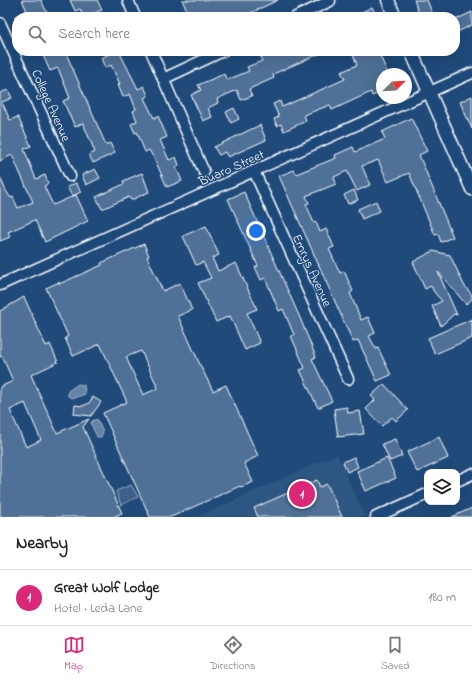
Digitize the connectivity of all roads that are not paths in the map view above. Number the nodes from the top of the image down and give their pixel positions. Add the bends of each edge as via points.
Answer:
1 (128, 0) edge
2 (388, 0) edge
3 (330, 1) dead end
4 (134, 12) edge
5 (307, 12) edge
6 (393, 12) edge
7 (0, 23) edge
8 (12, 49) edge
9 (15, 56) edge
10 (153, 56) edge
11 (212, 56) edge
12 (412, 56) edge
13 (472, 73) edge
14 (163, 79) junction
15 (428, 93) junction
16 (254, 171) junction
17 (204, 172) dead end
18 (70, 176) dead end
19 (472, 189) edge
20 (0, 286) edge
21 (348, 379) dead end
22 (472, 474) edge
23 (460, 480) edge
24 (424, 495) edge
25 (376, 517) edge

1 - 4 street
2 - 6 street
3 - 5 street
7 - 8 street, College Avenue
9 - 18 street, College Avenue
10 - 14 street
11 - 14 street
12 - 15 street
13 - 15 street, Buaro Street
14 - 17 street
15 - 16 street, Buaro Street
15 - 19 street
16 - 20 street, Buaro Street
16 - 21 street, Emrys Avenue
22 - 23 street
24 - 25 street

